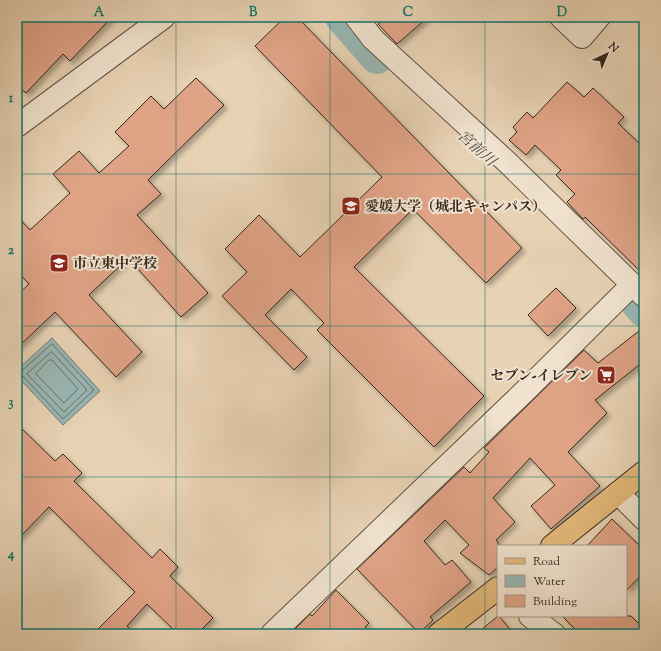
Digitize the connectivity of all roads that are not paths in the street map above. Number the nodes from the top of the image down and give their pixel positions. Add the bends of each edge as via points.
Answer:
1 (164, 17) edge
2 (356, 17) edge
3 (561, 17) edge
4 (599, 17) edge
5 (17, 126) edge
6 (638, 291) edge
7 (644, 472) edge
8 (618, 493) junction
9 (644, 520) edge
10 (553, 545) edge
11 (496, 592) edge
12 (531, 617) edge
13 (272, 634) edge
14 (439, 634) edge
15 (554, 634) edge

1 - 5 street
2 - 6 street via 374,38 508,163
3 - 4 street via 582,37
6 - 13 street via 524,392
7 - 8 main road
8 - 9 street
8 - 10 main road
11 - 14 main road
12 - 15 street

